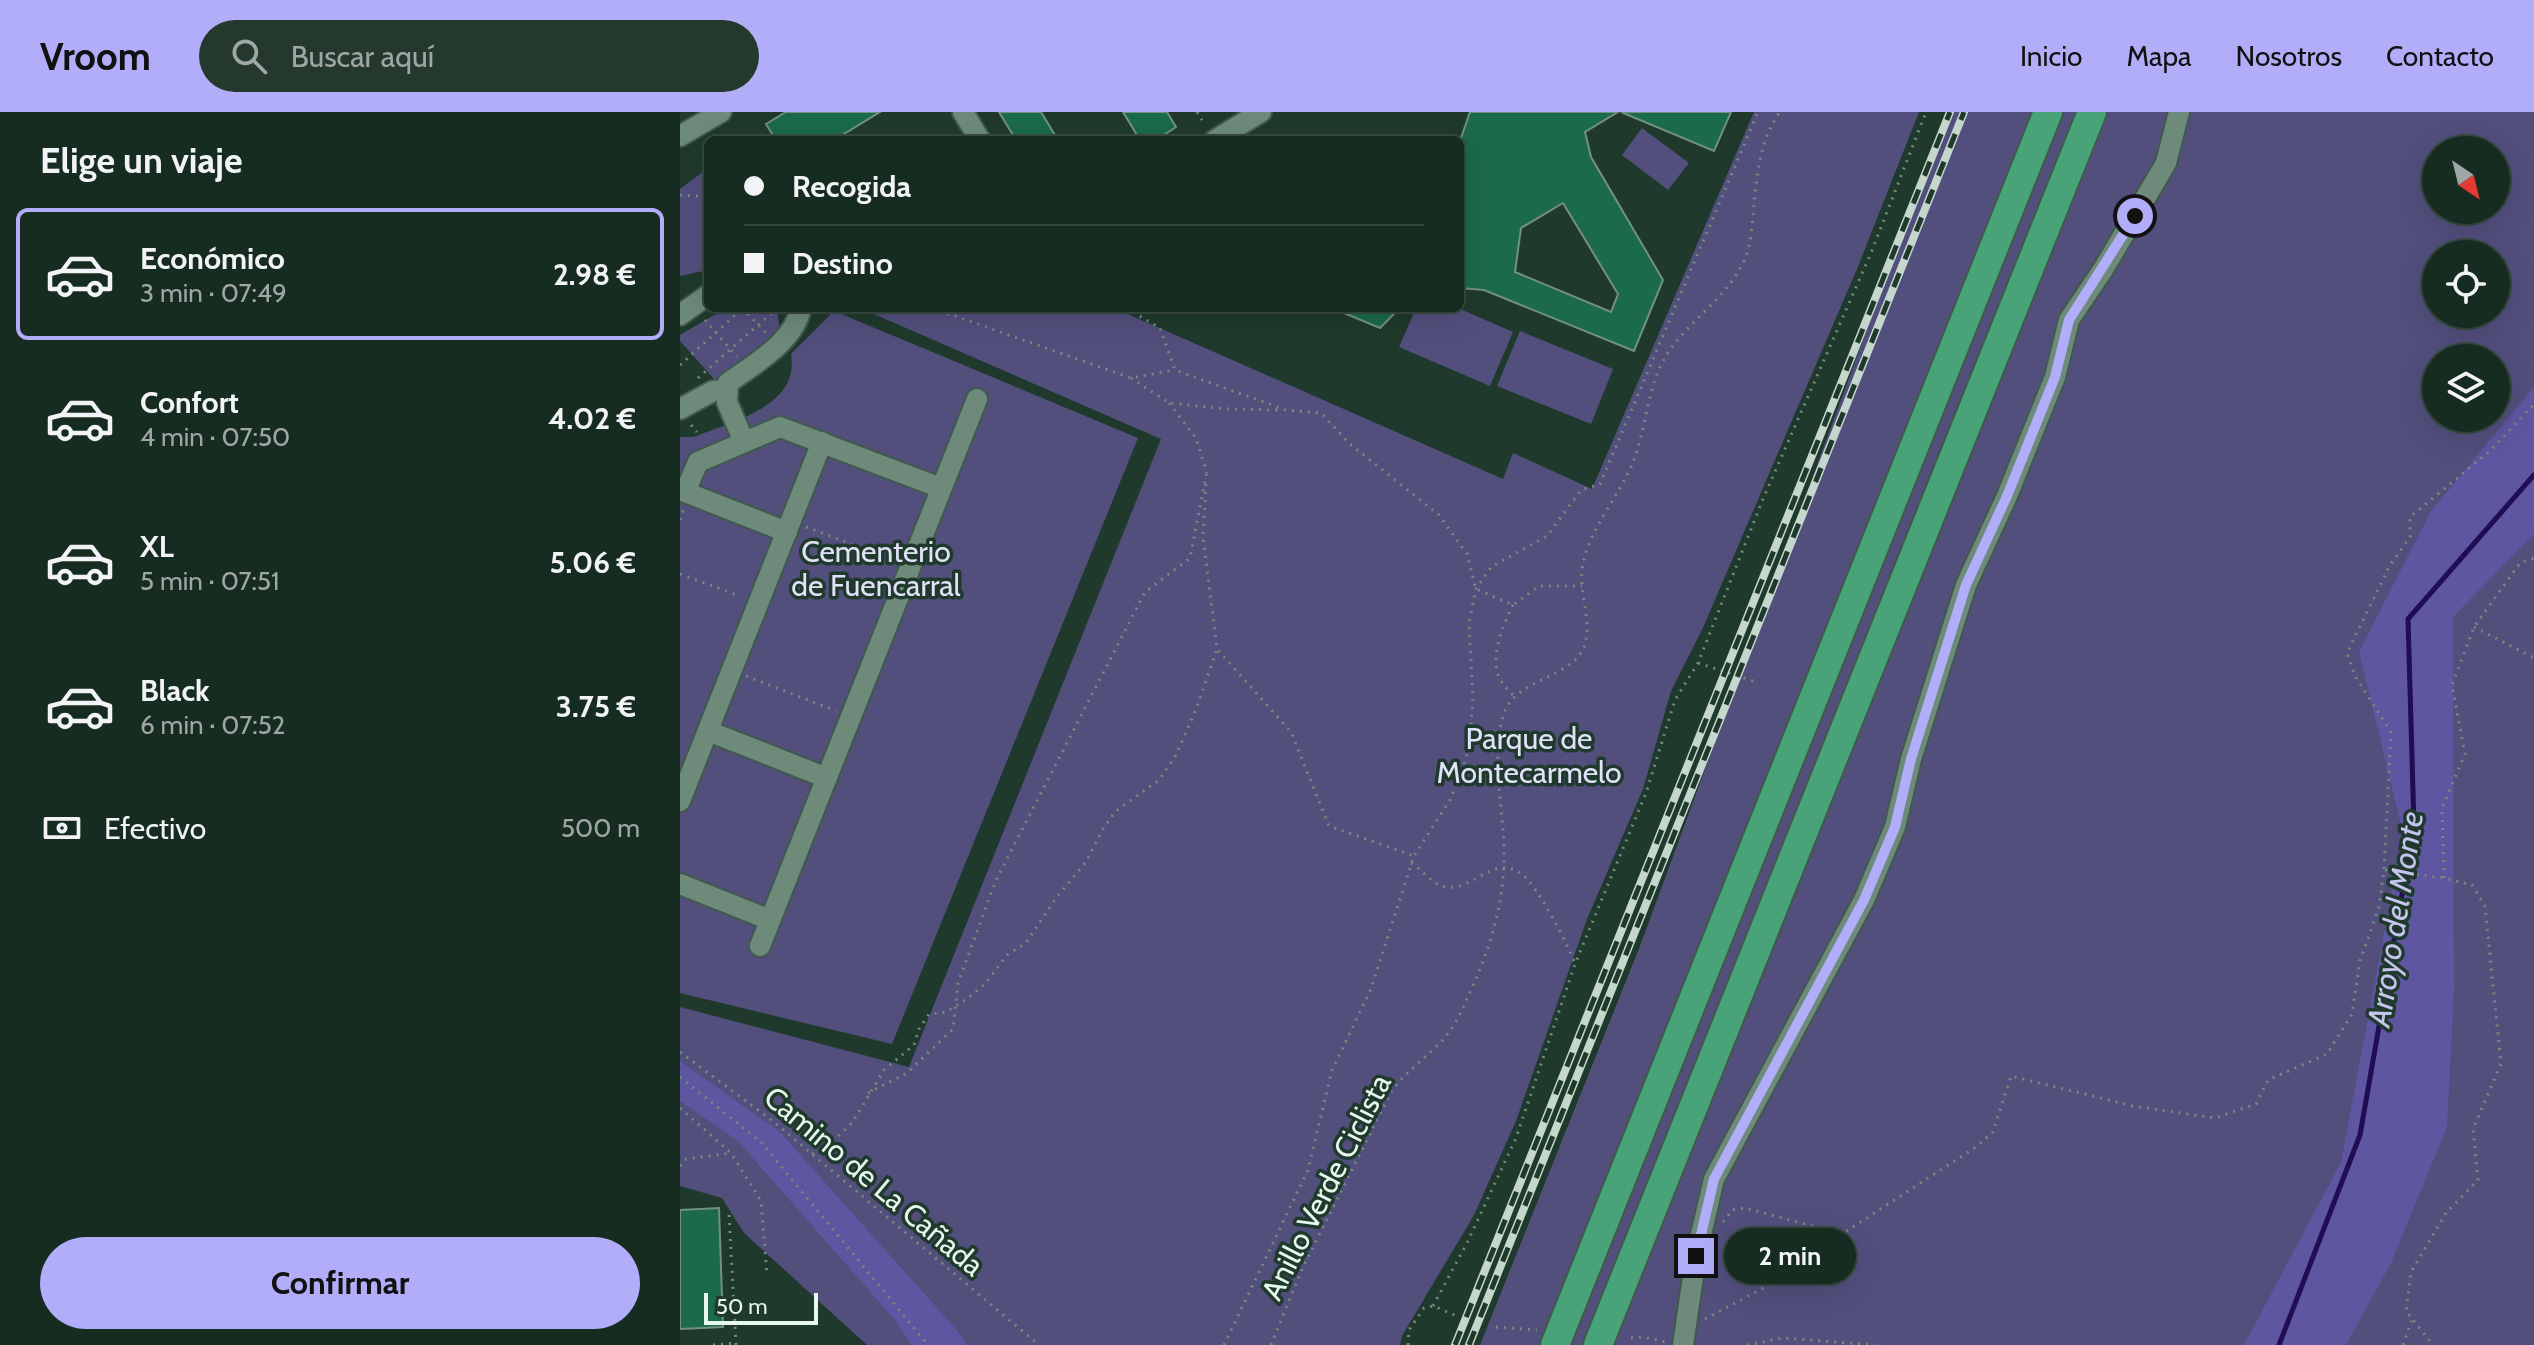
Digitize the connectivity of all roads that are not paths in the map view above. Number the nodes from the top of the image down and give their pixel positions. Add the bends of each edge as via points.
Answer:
1 (721, 112) edge
2 (963, 112) edge
3 (1261, 112) edge
4 (2048, 112) edge
5 (2092, 112) edge
6 (2179, 112) edge
7 (680, 136) edge
8 (978, 136) edge
9 (1222, 136) edge
10 (704, 294) edge
11 (704, 296) edge
12 (680, 299) edge
13 (799, 312) edge
14 (680, 315) edge
15 (726, 390) junction
16 (977, 399) dead end
17 (680, 409) edge
18 (744, 442) junction
19 (822, 442) junction
20 (941, 488) junction
21 (789, 526) junction
22 (708, 731) junction
23 (827, 778) junction
24 (680, 801) edge
25 (680, 884) edge
26 (770, 920) junction
27 (760, 946) dead end
28 (1685, 1336) edge
29 (1546, 1338) edge
30 (1598, 1345) edge

1 - 7 street
2 - 8 street
3 - 9 street
4 - 29 highway
5 - 30 highway
6 - 28 street via 2166,163 2069,320 2055,377 1966,585 1895,827 1871,885 1714,1179
10 - 12 street
11 - 14 street
13 - 15 street via 772,351 728,383
15 - 17 street via 713,391
15 - 18 street
16 - 20 street
18 - 19 street via 780,427
18 - 21 street via 698,462 685,492
19 - 20 street
19 - 21 street
20 - 23 street
21 - 22 street
22 - 23 street
22 - 24 street
23 - 26 street
25 - 26 street
26 - 27 street

